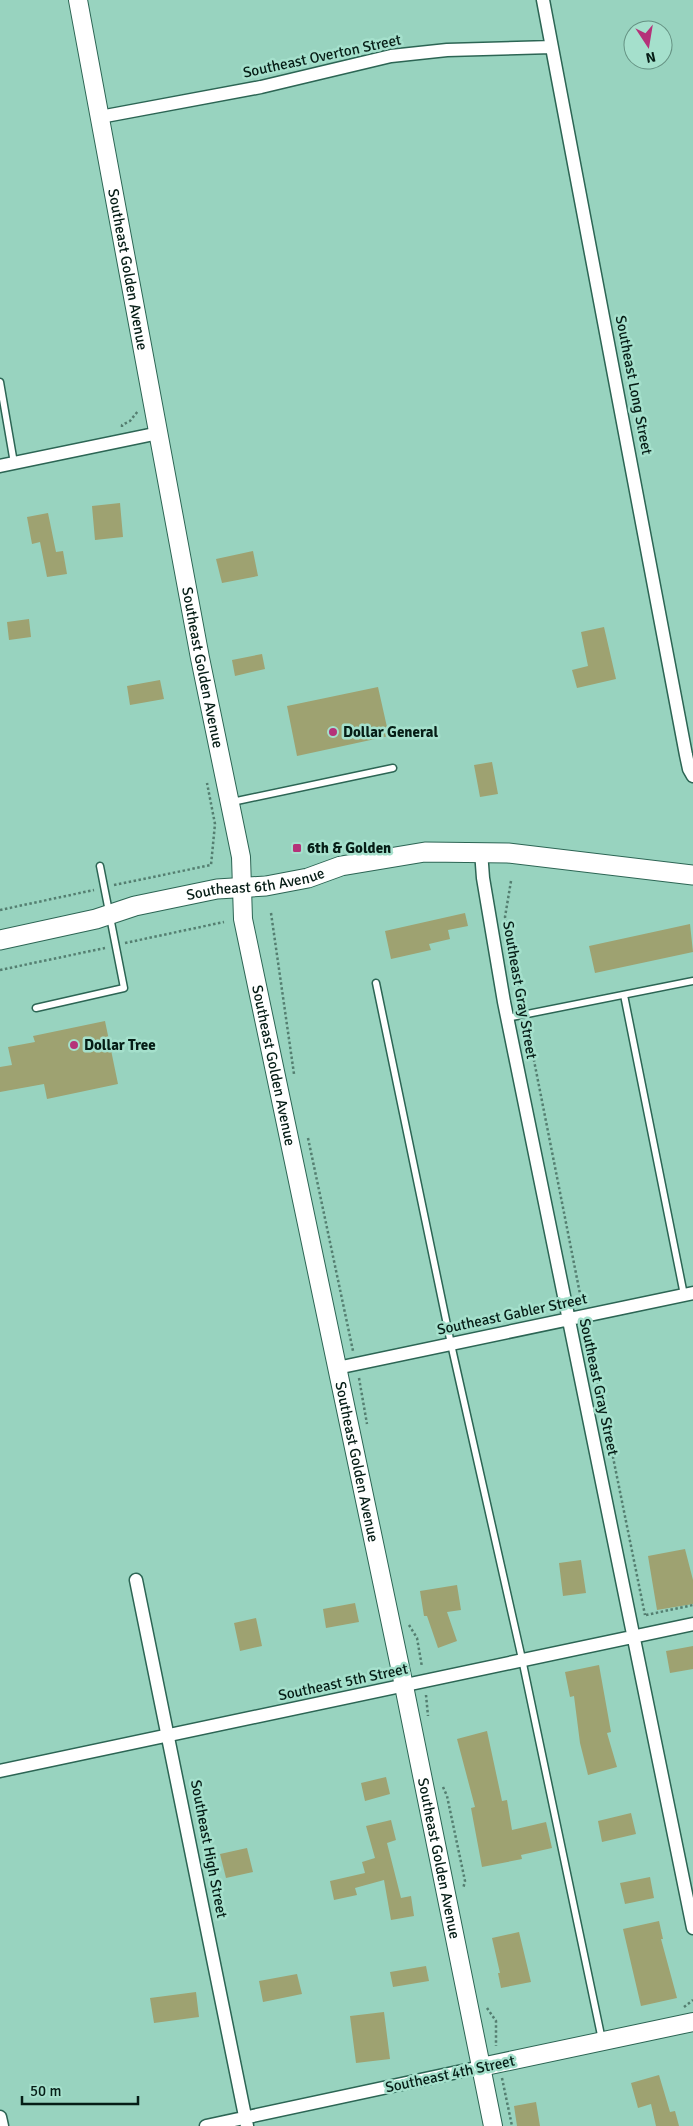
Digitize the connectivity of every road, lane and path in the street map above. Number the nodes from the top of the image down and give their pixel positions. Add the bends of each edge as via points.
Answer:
1 (78, 0) edge
2 (543, 0) edge
3 (552, 47) junction
4 (100, 117) junction
5 (0, 382) edge
6 (158, 433) junction
7 (14, 462) junction
8 (0, 466) edge
9 (392, 768) dead end
10 (693, 776) edge
11 (231, 802) junction
12 (481, 852) junction
13 (100, 866) dead end
14 (693, 875) edge
15 (511, 881) dead end
16 (242, 887) junction
17 (110, 915) junction
18 (0, 940) edge
19 (693, 981) edge
20 (376, 983) dead end
21 (624, 995) junction
22 (36, 1008) dead end
23 (525, 1014) junction
24 (507, 1018) junction
25 (688, 1294) edge
26 (584, 1314) junction
27 (568, 1318) junction
28 (451, 1344) junction
29 (337, 1368) junction
30 (136, 1580) dead end
31 (693, 1606) edge
32 (639, 1615) dead end
33 (645, 1615) junction
34 (693, 1624) edge
35 (634, 1637) junction
36 (522, 1659) junction
37 (404, 1686) junction
38 (170, 1736) junction
39 (0, 1771) edge
40 (693, 1928) edge
41 (693, 2022) edge
42 (603, 2042) junction
43 (481, 2067) junction
44 (0, 2117) edge
45 (246, 2122) edge
46 (2, 2126) edge
47 (206, 2126) edge
48 (493, 2126) edge

1 - 4 street, Southeast Golden Avenue
2 - 3 street, Southeast Long Street
3 - 4 street, Southeast Overton Street via 447,50 391,56 261,87
3 - 10 street, Southeast Long Street via 687,762
4 - 6 street, Southeast Golden Avenue
5 - 7 lane
6 - 7 street
6 - 11 street, Southeast Golden Avenue
7 - 8 street
9 - 11 lane
11 - 16 street, Southeast Golden Avenue via 241,858
12 - 14 main road, Southeast 6th Avenue
12 - 16 main road, Southeast 6th Avenue via 425,852 341,866 308,878 274,885
12 - 24 street, Southeast Gray Street
13 - 17 lane
15 - 23 path via 505,917
16 - 17 main road, Southeast 6th Avenue via 135,906
16 - 29 street, Southeast Golden Avenue via 243,918
17 - 18 main road, Southeast 6th Avenue
17 - 22 lane via 124,988
19 - 21 lane
20 - 28 lane
21 - 23 lane
21 - 25 lane
23 - 24 lane
23 - 26 path
24 - 27 street, Southeast Gray Street
25 - 26 street, Southeast Gabler Street
26 - 27 street, Southeast Gabler Street
26 - 33 path
27 - 28 street, Southeast Gabler Street
27 - 35 street, Southeast Gray Street
28 - 29 street, Southeast Gabler Street
28 - 36 lane
29 - 37 street, Southeast Golden Avenue
30 - 38 street, Southeast High Street
31 - 33 path
32 - 33 path
34 - 35 street, Southeast 5th Street
35 - 36 street, Southeast 5th Street
35 - 40 street, Southeast Gray Street
36 - 37 street, Southeast 5th Street
36 - 42 lane
37 - 38 street, Southeast 5th Street
37 - 43 street, Southeast Golden Avenue
38 - 39 street, Southeast 5th Street
38 - 45 street, Southeast High Street
41 - 42 street, Southeast 4th Street
42 - 43 street, Southeast 4th Street
43 - 45 street, Southeast 4th Street
43 - 48 street, Southeast Golden Avenue
44 - 46 street
45 - 47 street, Southeast 4th Street

